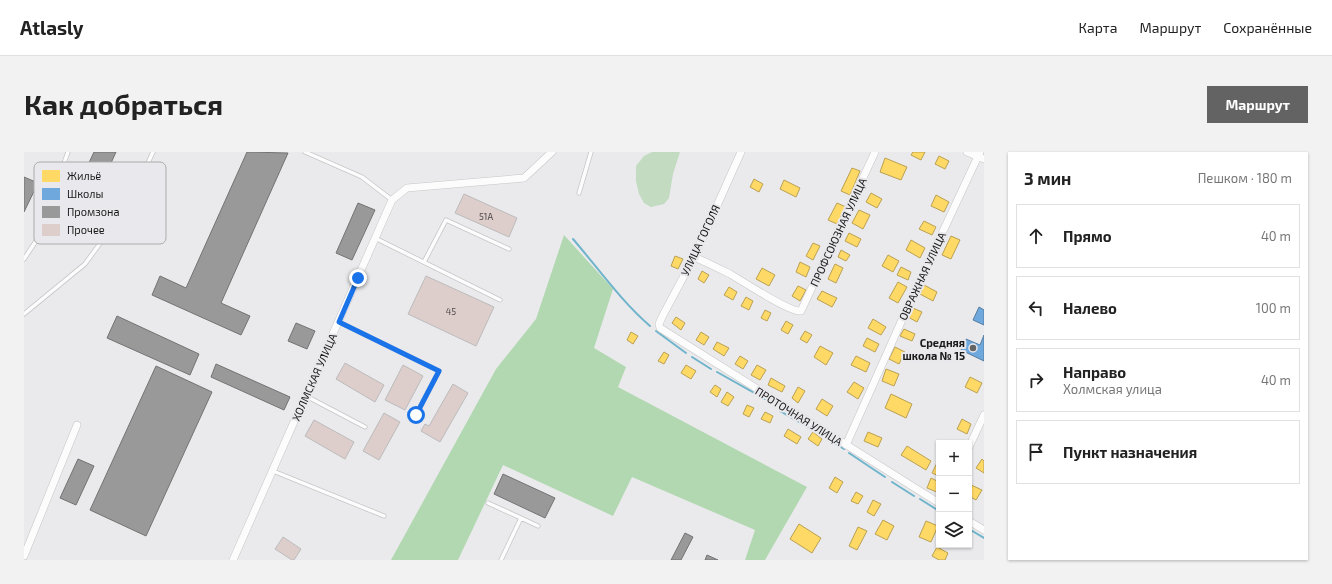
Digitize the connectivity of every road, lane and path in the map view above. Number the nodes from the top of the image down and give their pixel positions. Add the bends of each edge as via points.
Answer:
1 (68, 152) edge
2 (153, 152) edge
3 (305, 152) edge
4 (552, 152) edge
5 (591, 152) edge
6 (741, 152) edge
7 (875, 152) edge
8 (967, 152) edge
9 (980, 156) edge
10 (64, 162) edge
11 (148, 162) edge
12 (579, 193) dead end
13 (392, 200) junction
14 (375, 238) junction
15 (34, 244) edge
16 (100, 244) edge
17 (509, 249) dead end
18 (694, 256) junction
19 (24, 259) edge
20 (424, 262) junction
21 (500, 300) dead end
22 (24, 314) edge
23 (339, 322) junction
24 (660, 328) joint
25 (306, 396) junction
26 (416, 415) dead end
27 (984, 415) edge
28 (77, 425) dead end
29 (365, 427) dead end
30 (972, 441) edge
31 (846, 445) junction
32 (273, 471) junction
33 (936, 501) edge
34 (488, 503) dead end
35 (384, 516) dead end
36 (521, 518) junction
37 (972, 523) edge
38 (538, 526) dead end
39 (984, 530) edge
40 (24, 556) edge
41 (234, 560) edge
42 (501, 560) edge

1 - 10 lane
2 - 11 lane
3 - 13 lane via 362,177
4 - 13 street, ХОЛМСКАЯ УЛИЦА via 524,178 407,188
5 - 12 lane
6 - 18 street, УЛИЦА ГОГОЛЯ
7 - 18 street, ПРОФСОЮЗНАЯ УЛИЦА via 801,311 797,312
8 - 9 street
9 - 31 street, ОВРАЖНАЯ УЛИЦА via 910,302
13 - 14 street, ХОЛМСКАЯ УЛИЦА
14 - 20 lane
14 - 23 street, ХОЛМСКАЯ УЛИЦА
15 - 19 lane
16 - 22 lane via 85,264
17 - 20 lane via 446,220
18 - 24 street, УЛИЦА ГОГОЛЯ via 662,317
20 - 21 lane
23 - 25 street, ХОЛМСКАЯ УЛИЦА
23 - 26 lane via 439,371
24 - 31 street, ПРОТОЧНАЯ УЛИЦА
25 - 29 lane
25 - 32 street, ХОЛМСКАЯ УЛИЦА
27 - 30 street
28 - 40 street
31 - 33 street, ПРОТОЧНАЯ УЛИЦА
32 - 35 lane
32 - 41 street, ХОЛМСКАЯ УЛИЦА
34 - 36 lane
36 - 38 lane
36 - 42 lane
37 - 39 street

